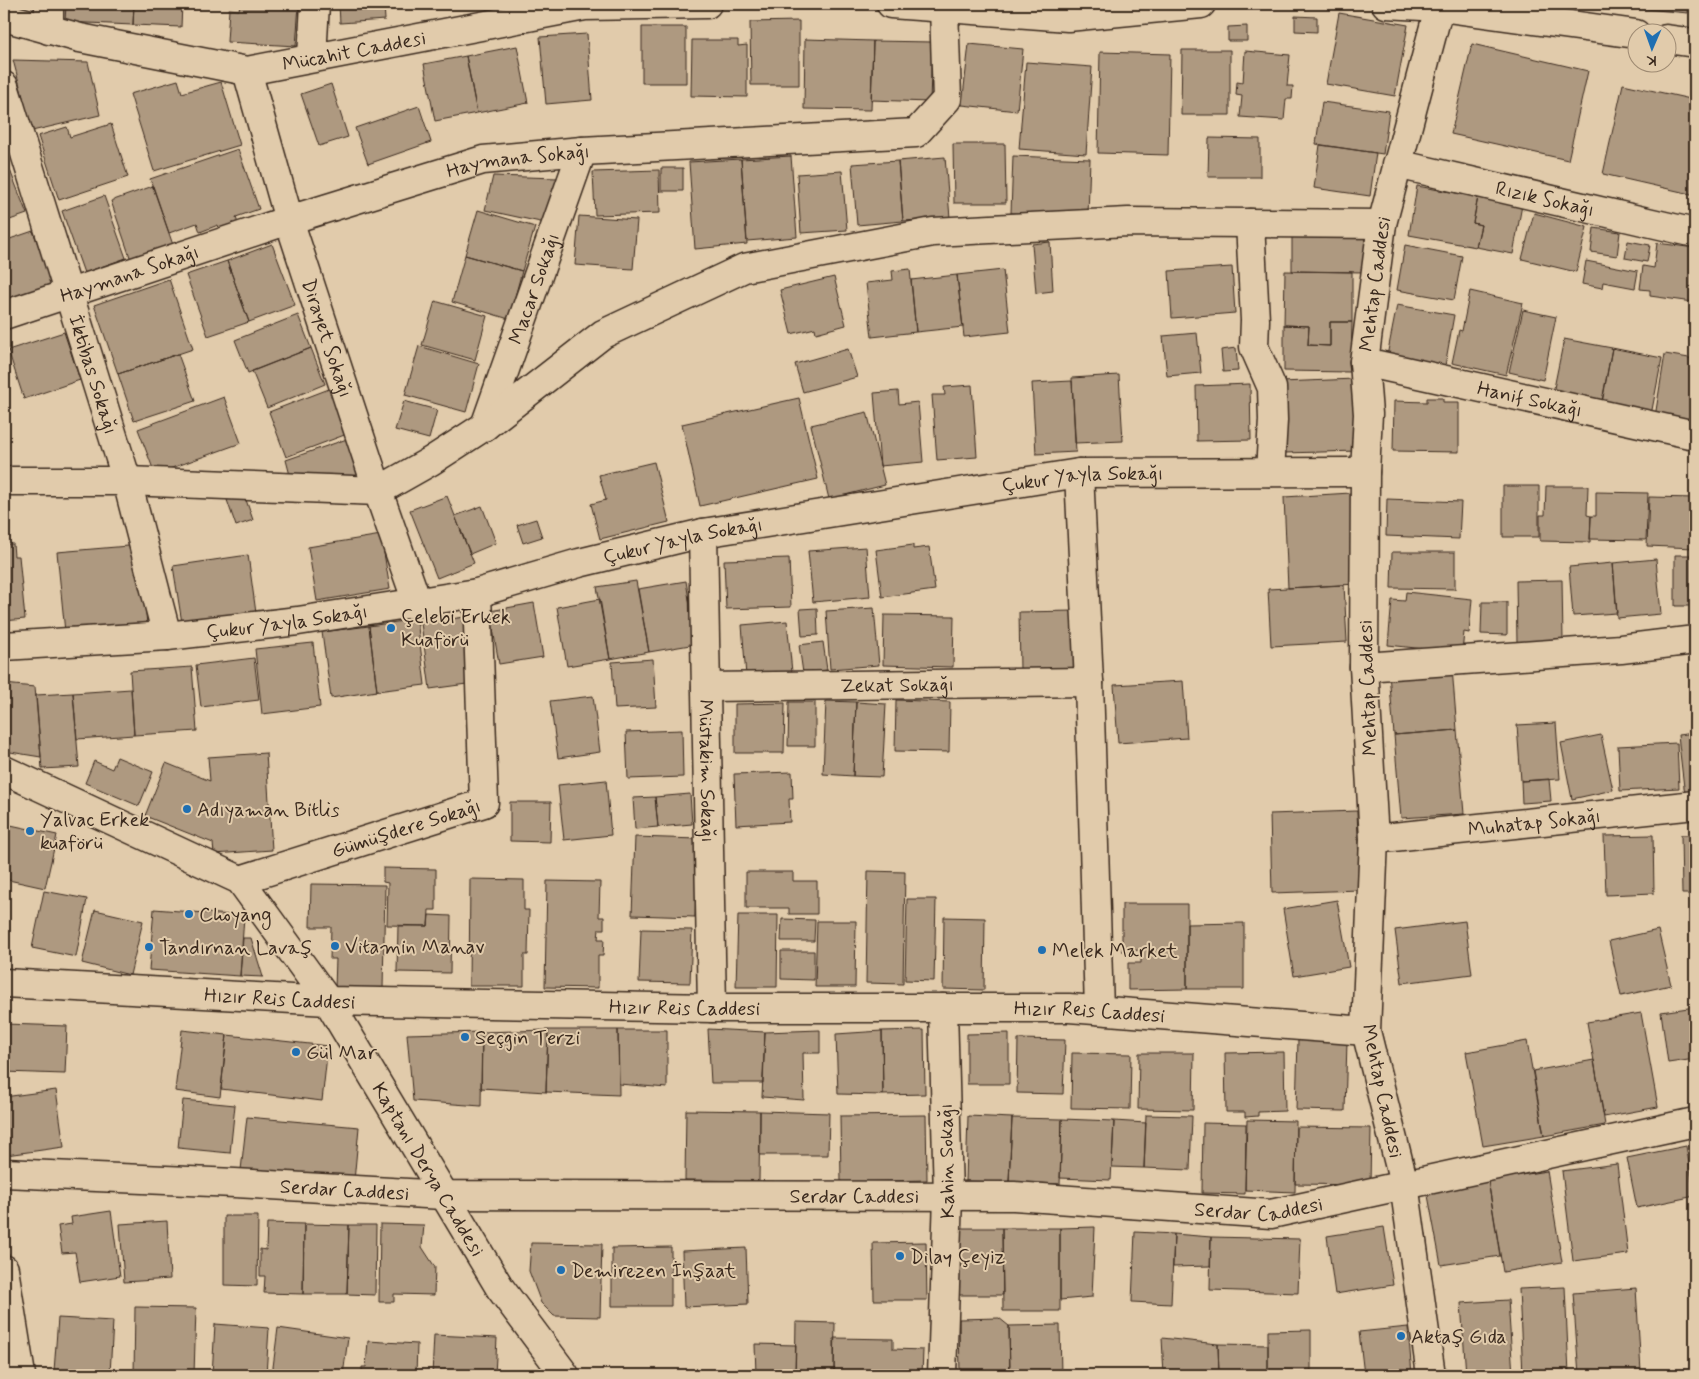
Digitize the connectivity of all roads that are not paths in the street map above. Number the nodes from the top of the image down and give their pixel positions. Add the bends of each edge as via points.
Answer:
1 (315, 4) edge
2 (707, 4) edge
3 (890, 4) edge
4 (1201, 4) edge
5 (1386, 4) edge
6 (586, 5) edge
7 (1440, 5) edge
8 (944, 7) junction
9 (1115, 8) edge
10 (4, 16) edge
11 (49, 17) edge
12 (1626, 33) edge
13 (1676, 40) edge
14 (1695, 43) edge
15 (312, 58) junction
16 (247, 71) junction
17 (4, 86) edge
18 (582, 151) junction
19 (1397, 164) junction
20 (289, 220) junction
21 (1250, 223) junction
22 (1382, 224) junction
23 (1695, 233) edge
24 (68, 293) junction
25 (4, 315) edge
26 (1364, 362) junction
27 (485, 426) junction
28 (1695, 432) edge
29 (1270, 472) junction
30 (1365, 472) junction
31 (1078, 473) junction
32 (4, 481) edge
33 (127, 481) junction
34 (378, 491) junction
35 (703, 533) junction
36 (477, 593) junction
37 (417, 602) junction
38 (167, 636) junction
39 (1695, 640) edge
40 (4, 646) edge
41 (1364, 667) junction
42 (1089, 682) junction
43 (706, 687) junction
44 (4, 770) edge
45 (1695, 805) edge
46 (1374, 839) junction
47 (240, 880) junction
48 (4, 983) edge
49 (328, 1001) junction
50 (712, 1008) junction
51 (943, 1008) junction
52 (1099, 1010) junction
53 (1366, 1031) junction
54 (1695, 1122) edge
55 (4, 1173) edge
56 (1404, 1184) junction
57 (443, 1195) junction
58 (948, 1196) junction
59 (4, 1269) edge
60 (21, 1375) edge
61 (565, 1375) edge
62 (942, 1375) edge
63 (1431, 1375) edge

1 - 15 street
2 - 6 street, Mücahit Caddesi
3 - 8 street
4 - 9 street
5 - 7 street
6 - 15 street, Mücahit Caddesi
7 - 12 street
7 - 19 street, Mehtap Caddesi
8 - 9 street via 1068,17
8 - 18 street, Haymana Sokağı via 947,99 916,133
10 - 11 street, Mücahit Caddesi
11 - 16 street, Mücahit Caddesi via 80,38
13 - 14 street
15 - 16 street, Mücahit Caddesi
16 - 20 street, Dirayet Sokağı
17 - 24 street, İktibas Sokağı
18 - 20 street, Haymana Sokağı via 483,160
18 - 27 street, Macar Sokağı
19 - 22 street, Mehtap Caddesi
19 - 23 street, Rızık Sokağı
20 - 24 street, Haymana Sokağı
20 - 34 street, Dirayet Sokağı
21 - 22 street
21 - 27 street via 1128,222 933,232 744,268 603,334
21 - 29 street via 1254,347 1272,388
22 - 26 street, Mehtap Caddesi
24 - 25 street, Haymana Sokağı
24 - 33 street, İktibas Sokağı
26 - 28 street, Hanif Sokağı via 1690,434
26 - 30 street, Mehtap Caddesi via 1368,414
27 - 34 street
29 - 30 street, Çukur Yayla Sokağı
29 - 31 street, Çukur Yayla Sokağı
30 - 41 street, Mehtap Caddesi
31 - 35 street, Çukur Yayla Sokağı
31 - 42 street
32 - 33 street
33 - 34 street
33 - 38 street, İktibas Sokağı
34 - 37 street, Dirayet Sokağı
35 - 36 street, Çukur Yayla Sokağı via 579,563
35 - 43 street, Müstakim Sokağı
36 - 37 street, Çukur Yayla Sokağı
36 - 47 street, Gümüşdere Sokağı via 484,803
37 - 38 street, Çukur Yayla Sokağı via 298,621
38 - 40 street, Çukur Yayla Sokağı
39 - 41 street via 1621,649
41 - 46 street, Mehtap Caddesi
42 - 43 street, Zekat Sokağı
42 - 52 street
43 - 50 street, Müstakim Sokağı
44 - 47 street, Kaptanı Derya Caddesi
45 - 46 street, Muhatap Sokağı
46 - 53 street, Mehtap Caddesi
47 - 49 street, Kaptanı Derya Caddesi
48 - 49 street, Hızır Reis Caddesi
49 - 50 street, Hızır Reis Caddesi
49 - 57 street, Kaptanı Derya Caddesi
50 - 51 street, Hızır Reis Caddesi
51 - 52 street, Hızır Reis Caddesi
51 - 58 street, Kahin Sokağı
52 - 53 street, Hızır Reis Caddesi
53 - 56 street, Mehtap Caddesi
54 - 56 street, Serdar Caddesi
55 - 57 street, Serdar Caddesi
56 - 58 street, Serdar Caddesi via 1271,1214 1014,1196
56 - 63 street, Mehtap Caddesi
57 - 58 street, Serdar Caddesi
57 - 61 street, Kaptanı Derya Caddesi via 500,1288
58 - 62 street, Kahin Sokağı
59 - 60 street

